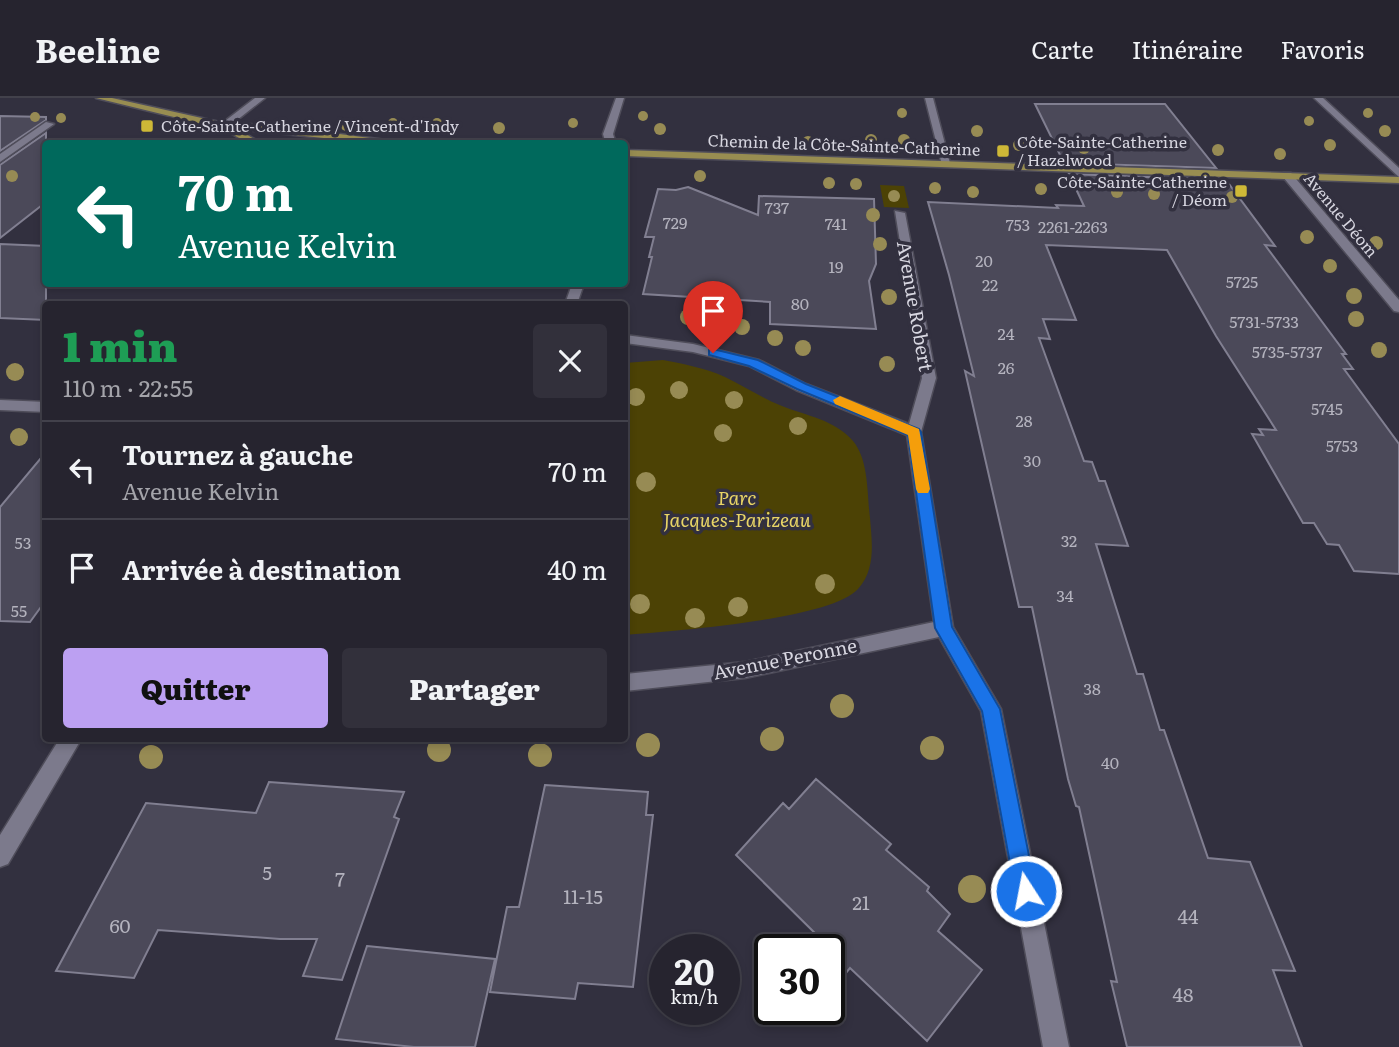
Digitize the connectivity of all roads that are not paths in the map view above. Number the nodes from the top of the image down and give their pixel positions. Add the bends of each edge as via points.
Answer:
1 (100, 98) edge
2 (261, 98) edge
3 (620, 98) edge
4 (929, 98) edge
5 (1318, 98) edge
6 (49, 124) dead end
7 (224, 126) junction
8 (250, 140) edge
9 (376, 140) edge
10 (610, 140) edge
11 (628, 153) edge
12 (0, 159) edge
13 (947, 164) junction
14 (1399, 174) edge
15 (1287, 175) junction
16 (1399, 180) edge
17 (899, 214) dead end
18 (1399, 308) edge
19 (628, 339) edge
20 (0, 405) edge
21 (42, 407) edge
22 (914, 432) junction
23 (944, 628) junction
24 (628, 683) edge
25 (70, 742) edge
26 (0, 856) edge
27 (1056, 1047) edge

1 - 7 main road
2 - 7 street
3 - 10 street
4 - 13 street
5 - 14 street
6 - 12 street
7 - 8 main road
7 - 9 main road
11 - 13 main road, Chemin de la Côte-Sainte-Catherine
13 - 15 main road, Chemin de la Côte-Sainte-Catherine
15 - 16 main road, Chemin de la Côte-Sainte-Catherine
15 - 18 street, Avenue Déom
17 - 22 street, Avenue Robert via 929,378
19 - 22 street via 693,348 754,363
20 - 21 street
22 - 23 street, Avenue Robert
23 - 24 street, Avenue Peronne via 745,670
23 - 27 street, Avenue Robert via 990,709
25 - 26 street

